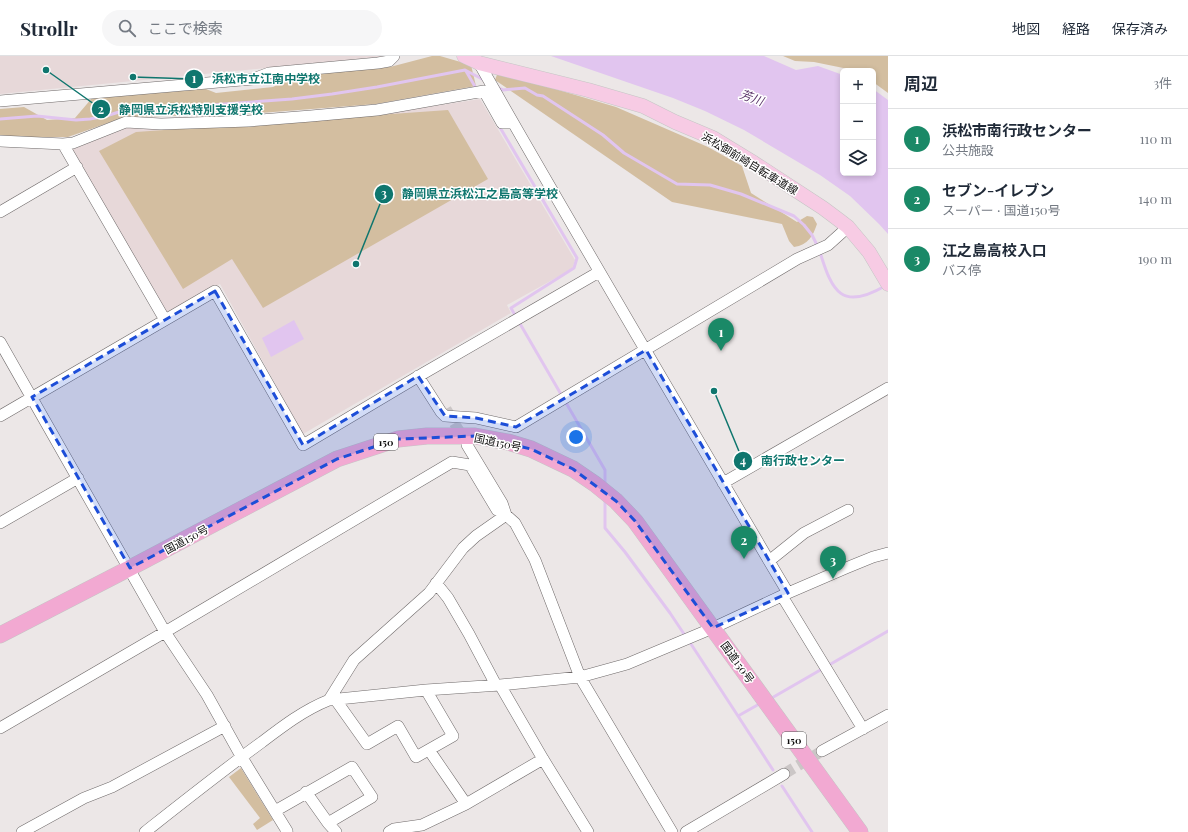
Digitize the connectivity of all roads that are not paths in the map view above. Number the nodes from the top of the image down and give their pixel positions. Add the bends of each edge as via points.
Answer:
1 (394, 56) edge
2 (464, 56) edge
3 (479, 63) junction
4 (0, 101) edge
5 (513, 123) junction
6 (0, 141) edge
7 (63, 144) junction
8 (77, 167) junction
9 (0, 212) edge
10 (848, 227) junction
11 (599, 272) junction
12 (888, 284) edge
13 (165, 320) junction
14 (0, 342) edge
15 (646, 350) junction
16 (421, 375) junction
17 (888, 388) edge
18 (32, 397) junction
19 (446, 409) tunnel mouth
20 (0, 416) edge
21 (467, 445) tunnel mouth
22 (78, 478) junction
23 (723, 483) junction
24 (848, 510) dead end
25 (506, 515) junction
26 (0, 523) edge
27 (888, 553) edge
28 (769, 561) junction
29 (130, 568) junction
30 (436, 583) junction
31 (785, 594) junction
32 (713, 628) junction
33 (165, 632) junction
34 (0, 635) edge
35 (580, 677) junction
36 (498, 685) junction
37 (426, 690) junction
38 (332, 699) junction
39 (888, 715) edge
40 (225, 726) junction
41 (0, 728) edge
42 (863, 729) junction
43 (429, 750) junction
44 (822, 751) tunnel mouth
45 (241, 756) junction
46 (543, 759) junction
47 (784, 774) tunnel mouth
48 (306, 792) junction
49 (466, 804) junction
50 (275, 811) junction
51 (328, 823) junction
52 (22, 832) edge
53 (145, 832) edge
54 (286, 832) edge
55 (336, 832) edge
56 (389, 832) edge
57 (588, 832) edge
58 (672, 832) edge
59 (686, 832) edge
60 (860, 832) edge

1 - 4 street via 389,61 378,63 269,72 253,79
2 - 3 main road, 浜松御前崎自転車道線
3 - 5 street
3 - 10 main road, 浜松御前崎自転車道線 via 644,106 713,138 823,208
5 - 7 street via 502,124 484,91 377,110 311,116 161,124 126,122 73,143
5 - 11 street
6 - 7 street
7 - 8 street
8 - 9 street
8 - 13 street
10 - 12 main road, 浜松御前崎自転車道線 via 869,252
10 - 15 street via 828,245 797,259
11 - 15 street
11 - 16 street
13 - 16 street via 215,291 303,445
13 - 18 street
14 - 18 street
15 - 16 street via 516,427 476,418 445,416
15 - 23 street
16 - 19 street
17 - 23 street
18 - 20 street
18 - 22 street
21 - 25 street via 502,503
22 - 26 street
22 - 29 street
23 - 28 street
24 - 28 street via 804,533
25 - 30 street via 463,548
25 - 33 street via 497,510 470,465 452,462
25 - 35 street via 515,523 535,560
27 - 31 street
28 - 31 street
29 - 32 highway, 国道150号 / 150 via 337,459 398,439 476,436 531,449 572,469 616,501 635,520
29 - 33 street
29 - 34 highway, 国道150号 / 150
30 - 36 street via 448,598
30 - 38 street via 429,593 354,660
31 - 32 street
31 - 42 street
32 - 35 street via 627,664
32 - 60 highway, 国道150号 / 150
33 - 40 street
33 - 41 street
35 - 36 street
35 - 58 street
36 - 37 street
36 - 46 street
37 - 38 street
37 - 43 street via 453,736
38 - 43 street via 367,744 398,726 416,757
38 - 45 street via 315,705 297,716
39 - 42 street
40 - 45 street
40 - 52 street
42 - 44 street
43 - 49 street
45 - 50 street
45 - 53 street
46 - 49 street
46 - 57 street
47 - 59 street
48 - 50 street
48 - 51 street
48 - 51 street via 352,767 372,797
49 - 56 street via 422,825
50 - 54 street
51 - 55 street

